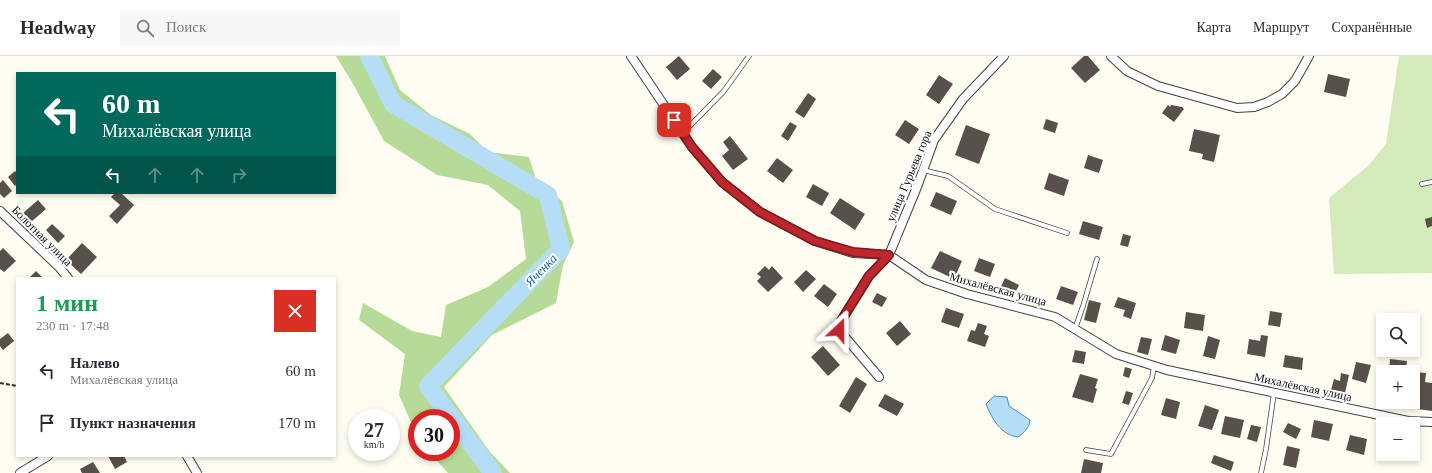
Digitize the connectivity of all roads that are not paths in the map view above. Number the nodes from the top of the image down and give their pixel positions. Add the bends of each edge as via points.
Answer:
1 (631, 56) edge
2 (749, 56) edge
3 (1004, 56) edge
4 (1111, 56) edge
5 (1309, 56) edge
6 (683, 133) junction
7 (922, 170) junction
8 (1432, 182) edge
9 (1422, 184) dead end
10 (0, 211) edge
11 (1067, 233) dead end
12 (889, 255) junction
13 (1097, 259) dead end
14 (67, 277) edge
15 (1075, 329) junction
16 (1154, 366) junction
17 (879, 377) dead end
18 (1274, 393) junction
19 (1432, 422) edge
20 (1086, 450) dead end
21 (47, 457) edge
22 (188, 457) edge
23 (26, 472) edge
24 (197, 473) edge
25 (1261, 473) edge

1 - 6 street, Михалёвская улица
2 - 6 lane via 724,91
3 - 7 street, улица Гурьева гора via 963,99 934,140
4 - 5 street via 1127,71 1158,86 1237,108 1254,107 1282,94 1295,81
6 - 12 street, Михалёвская улица via 722,182 760,212 815,241 853,252
7 - 11 lane via 948,176 995,209
7 - 12 street, улица Гурьева гора
8 - 9 lane
10 - 14 street, Болотная улица
12 - 15 street, Михалёвская улица via 926,280 967,294 1055,317
12 - 17 street via 869,276 841,321 839,330
13 - 15 lane
15 - 16 street, Михалёвская улица via 1116,354
16 - 18 street, Михалёвская улица
16 - 20 lane via 1152,378 1111,454
18 - 19 street, Михалёвская улица via 1408,421
18 - 25 lane
21 - 23 street
22 - 24 street

